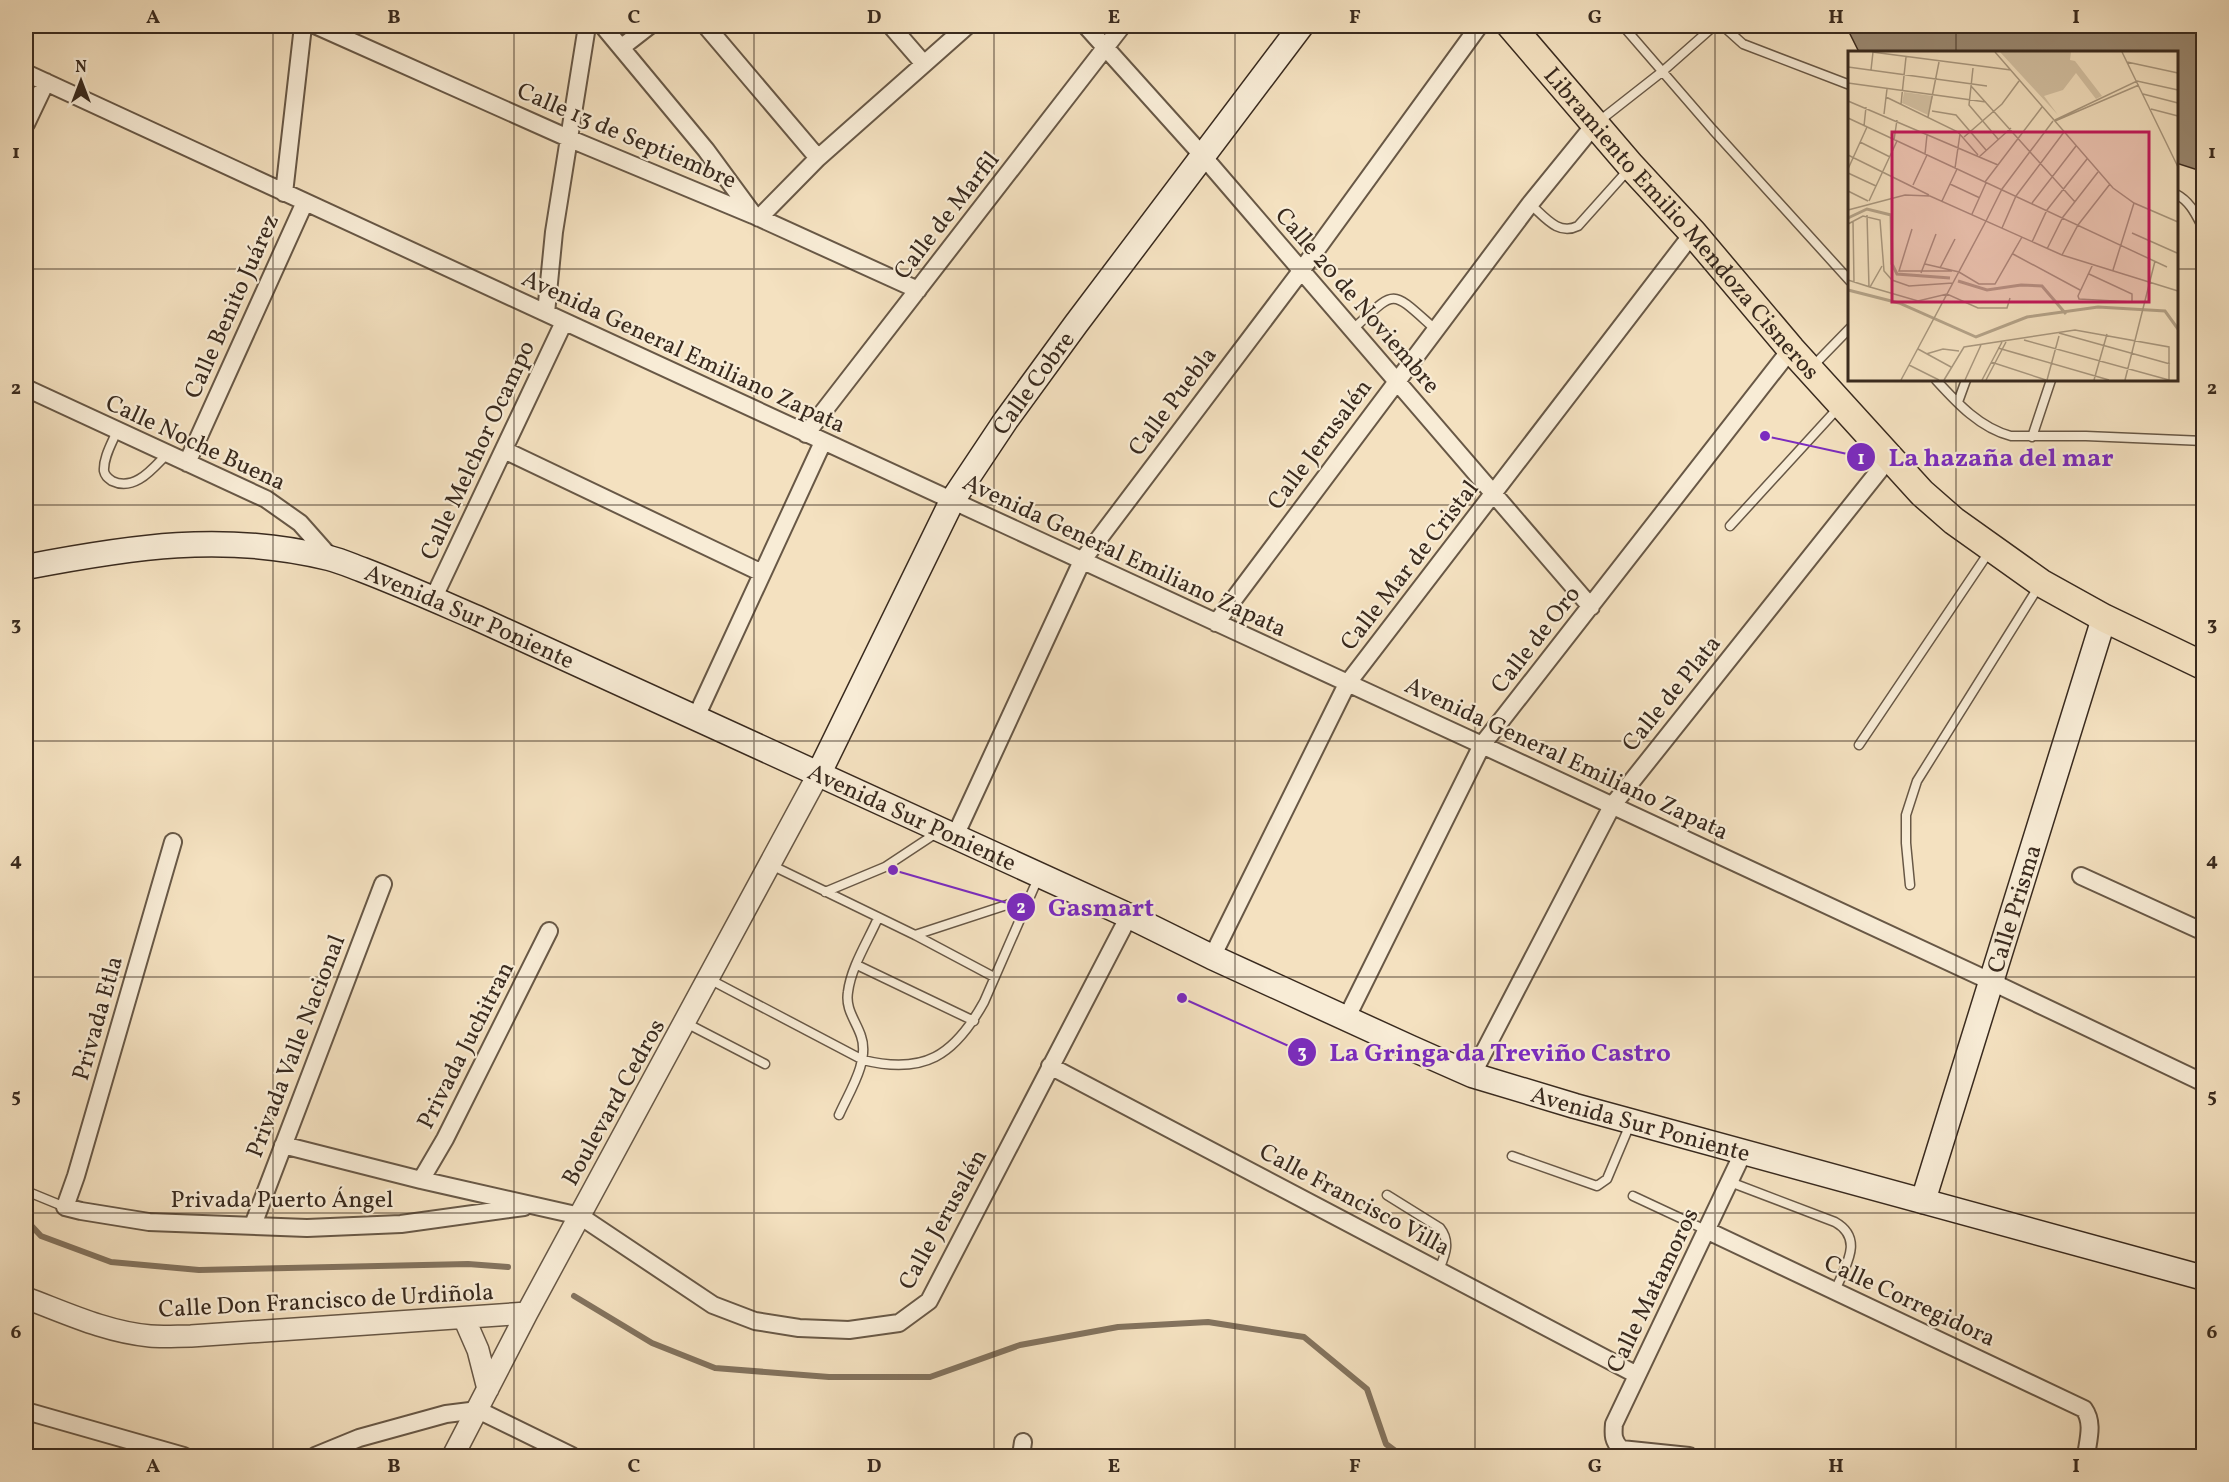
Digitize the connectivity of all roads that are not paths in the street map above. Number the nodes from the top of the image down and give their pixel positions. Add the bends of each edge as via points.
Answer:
1 (303, 26) edge
2 (317, 26) edge
3 (587, 26) edge
4 (603, 26) edge
5 (649, 26) edge
6 (706, 26) edge
7 (891, 26) edge
8 (967, 26) edge
9 (1086, 26) edge
10 (1122, 26) edge
11 (1301, 26) edge
12 (1479, 26) edge
13 (1511, 26) edge
14 (1623, 26) edge
15 (1714, 26) edge
16 (1723, 26) edge
17 (622, 47) junction
18 (1106, 48) junction
19 (924, 64) junction
20 (1663, 72) junction
21 (26, 73) edge
22 (46, 82) junction
23 (1848, 84) edge
24 (26, 124) edge
25 (1595, 124) junction
26 (568, 138) junction
27 (1202, 155) junction
28 (818, 159) junction
29 (1631, 166) junction
30 (284, 193) junction
31 (2178, 195) edge
32 (305, 202) junction
33 (1530, 204) junction
34 (756, 216) junction
35 (2204, 230) edge
36 (1693, 233) junction
37 (1301, 271) junction
38 (1848, 279) edge
39 (918, 290) junction
40 (546, 314) junction
41 (564, 322) junction
42 (1435, 329) junction
43 (1352, 330) junction
44 (1848, 330) edge
45 (1791, 349) junction
46 (1810, 368) junction
47 (1396, 381) junction
48 (1937, 381) edge
49 (1966, 381) edge
50 (2051, 381) edge
51 (26, 388) edge
52 (1958, 402) junction
53 (1841, 405) junction
54 (117, 431) junction
55 (806, 434) junction
56 (2032, 437) junction
57 (2204, 441) edge
58 (823, 442) junction
59 (504, 450) junction
60 (167, 454) junction
61 (1890, 457) junction
62 (187, 463) junction
63 (1493, 495) junction
64 (952, 501) junction
65 (1730, 526) dead end
66 (1992, 548) junction
67 (331, 558) junction
68 (1082, 561) junction
69 (26, 567) edge
70 (762, 573) junction
71 (2041, 583) junction
72 (434, 599) junction
73 (1591, 607) junction
74 (2104, 618) junction
75 (1216, 623) junction
76 (2204, 666) edge
77 (1347, 684) junction
78 (696, 717) junction
79 (1482, 745) junction
80 (1859, 745) dead end
81 (819, 773) junction
82 (1612, 806) junction
83 (948, 833) junction
84 (173, 842) dead end
85 (770, 864) junction
86 (1040, 875) junction
87 (2081, 876) dead end
88 (383, 884) dead end
89 (1910, 885) dead end
90 (825, 892) junction
91 (1028, 898) junction
92 (1129, 916) junction
93 (878, 918) junction
94 (549, 931) dead end
95 (2204, 932) edge
96 (915, 936) junction
97 (1212, 957) junction
98 (857, 965) junction
99 (994, 977) junction
100 (708, 979) junction
101 (1992, 981) junction
102 (1346, 1019) junction
103 (974, 1021) junction
104 (686, 1023) junction
105 (862, 1060) junction
106 (765, 1064) dead end
107 (1050, 1066) junction
108 (1472, 1075) junction
109 (2204, 1083) edge
110 (839, 1115) dead end
111 (1632, 1122) junction
112 (283, 1145) junction
113 (1743, 1153) junction
114 (1512, 1156) dead end
115 (421, 1180) junction
116 (1730, 1182) junction
117 (26, 1191) edge
118 (1387, 1195) dead end
119 (1633, 1196) dead end
120 (1923, 1201) junction
121 (534, 1205) junction
122 (65, 1207) junction
123 (580, 1216) junction
124 (253, 1225) junction
125 (1708, 1231) junction
126 (1439, 1270) junction
127 (2204, 1278) edge
128 (1835, 1291) junction
129 (26, 1298) edge
130 (527, 1313) junction
131 (464, 1318) junction
132 (1637, 1375) junction
133 (488, 1389) junction
134 (478, 1410) junction
135 (26, 1411) edge
136 (184, 1456) edge
137 (315, 1456) edge
138 (453, 1456) edge
139 (572, 1456) edge
140 (1689, 1456) edge
141 (2086, 1456) edge

1 - 30 street, Calle Benito Juárez
2 - 26 street, Calle 13 de Septiembre
3 - 26 street, Calle Melchor Ocampo
4 - 17 street
5 - 17 street
6 - 28 street
7 - 19 street
8 - 19 street
9 - 18 street, Calle 20 de Noviembre
10 - 18 street, Calle de Marfil
11 - 27 main road, Calle Cobre
12 - 37 street, Calle Puebla
13 - 25 main road, Libramiento Emilio Mendoza Cisneros
14 - 20 lane
15 - 20 lane
16 - 23 lane via 1743,44
17 - 34 street
18 - 27 street, Calle 20 de Noviembre
18 - 39 street, Calle de Marfil
19 - 28 street
20 - 25 lane
20 - 38 lane
21 - 22 street, Avenida General Emiliano Zapata
22 - 24 street
22 - 30 street, Avenida General Emiliano Zapata
25 - 29 main road, Libramiento Emilio Mendoza Cisneros
25 - 33 street, Calle Jerusalén
26 - 34 street, Calle 13 de Septiembre
26 - 40 street, Calle Melchor Ocampo
27 - 37 street, Calle 20 de Noviembre
27 - 64 main road, Calle Cobre via 1006,420
28 - 34 street
29 - 33 lane via 1578,226 1570,230 1555,226
29 - 36 main road, Libramiento Emilio Mendoza Cisneros
30 - 32 street, Avenida General Emiliano Zapata
31 - 35 lane via 2193,209
32 - 40 street, Avenida General Emiliano Zapata
32 - 62 street, Calle Benito Juárez
33 - 42 street, Calle Jerusalén
34 - 39 street, Calle 13 de Septiembre
36 - 45 main road, Libramiento Emilio Mendoza Cisneros
36 - 63 street, Calle Mar de Cristal
37 - 43 street, Calle 20 de Noviembre
37 - 68 street, Calle Puebla
39 - 55 street, Calle de Marfil
40 - 41 street, Avenida General Emiliano Zapata
41 - 55 street, Avenida General Emiliano Zapata
41 - 59 street, Calle Melchor Ocampo
42 - 43 lane via 1396,297 1382,303
42 - 47 street, Calle Jerusalén
43 - 47 street, Calle 20 de Noviembre
44 - 46 lane
45 - 46 main road, Libramiento Emilio Mendoza Cisneros
45 - 73 street, Calle de Oro
46 - 53 main road, Libramiento Emilio Mendoza Cisneros
47 - 63 street, Calle 20 de Noviembre
47 - 75 street, Calle Jerusalén
48 - 52 lane
49 - 52 lane
50 - 56 lane
51 - 54 street, Calle Noche Buena
52 - 56 lane via 1989,428 2012,436
53 - 61 main road, Libramiento Emilio Mendoza Cisneros
53 - 65 lane
54 - 60 street, Calle Noche Buena
54 - 60 lane via 104,469 108,479 126,484 138,480
55 - 58 street, Avenida General Emiliano Zapata
56 - 57 lane
58 - 64 street, Avenida General Emiliano Zapata
58 - 70 street
59 - 70 street
59 - 72 street, Calle Melchor Ocampo
60 - 62 street, Calle Noche Buena
61 - 66 main road, Libramiento Emilio Mendoza Cisneros via 1930,500
61 - 82 street, Calle de Plata
62 - 67 street, Calle Noche Buena via 285,511
63 - 73 street, Calle 20 de Noviembre
63 - 77 street, Calle Mar de Cristal
64 - 68 street, Avenida General Emiliano Zapata
64 - 81 main road, Calle Cobre
66 - 71 main road, Libramiento Emilio Mendoza Cisneros
66 - 80 lane
67 - 69 main road, Avenida Sur Poniente via 226,544 175,545 112,550
67 - 72 main road, Avenida Sur Poniente
68 - 75 street, Avenida General Emiliano Zapata
68 - 83 street, Calle Puebla
70 - 78 street
71 - 74 main road, Libramiento Emilio Mendoza Cisneros
71 - 89 lane via 1917,782 1906,815
72 - 78 main road, Avenida Sur Poniente
73 - 79 street, Calle de Oro
74 - 76 main road, Libramiento Emilio Mendoza Cisneros
74 - 101 main road, Calle Prisma
75 - 77 street, Avenida General Emiliano Zapata
77 - 79 street, Avenida General Emiliano Zapata
77 - 97 street, Calle Mar de Cristal
78 - 81 main road, Avenida Sur Poniente
79 - 82 street, Avenida General Emiliano Zapata
79 - 102 street, Calle de Oro
81 - 83 main road, Avenida Sur Poniente
81 - 85 street, Boulevard Cedros
82 - 101 street, Avenida General Emiliano Zapata
82 - 108 street, Calle de Plata
83 - 86 main road, Avenida Sur Poniente
83 - 90 lane via 885,867
84 - 122 street, Privada Etla
85 - 90 lane
85 - 100 street, Boulevard Cedros
86 - 91 lane
86 - 92 main road, Avenida Sur Poniente
87 - 95 street
88 - 112 street, Privada Valle Nacional
90 - 93 lane
91 - 96 lane
91 - 99 lane
92 - 97 main road, Avenida Sur Poniente
92 - 107 street, Calle Jerusalén
93 - 96 lane
93 - 98 lane
94 - 115 street, Privada Juchitran
96 - 99 lane
97 - 102 main road, Avenida Sur Poniente
98 - 103 lane
98 - 105 lane via 848,1003 861,1036
99 - 103 lane
100 - 104 street, Boulevard Cedros
100 - 105 lane
101 - 109 street, Avenida General Emiliano Zapata
101 - 120 main road, Calle Prisma
102 - 108 main road, Avenida Sur Poniente
103 - 105 lane via 935,1058 887,1066
104 - 106 lane
104 - 123 street, Boulevard Cedros
105 - 110 lane
107 - 123 street, Calle Jerusalén via 929,1301 899,1323 849,1330 755,1321 713,1305
107 - 126 street, Calle Francisco Villa
108 - 111 main road, Avenida Sur Poniente
111 - 113 main road, Avenida Sur Poniente
111 - 114 lane via 1607,1179 1597,1186
112 - 115 street, Privada Puerto Ángel
112 - 124 street, Privada Valle Nacional
113 - 116 street, Calle Matamoros
113 - 120 main road, Avenida Sur Poniente
115 - 121 street, Privada Puerto Ángel
116 - 125 street, Calle Matamoros
116 - 128 lane via 1846,1228 1852,1246
117 - 122 lane
118 - 126 lane via 1446,1235 1446,1252
119 - 125 lane
120 - 127 main road, Avenida Sur Poniente
121 - 123 street, Privada Puerto Ángel
121 - 124 street, Privada Puerto Ángel via 401,1224 307,1228
122 - 124 street, Privada Puerto Ángel via 149,1222
123 - 130 street, Boulevard Cedros
125 - 128 street, Calle Corregidora
125 - 132 street, Calle Matamoros
126 - 132 street, Calle Francisco Villa
128 - 141 street, Calle Corregidora via 2084,1409 2090,1426
129 - 131 street, Calle Don Francisco de Urdiñola via 93,1323 150,1336
130 - 131 street, Calle Don Francisco de Urdiñola
130 - 133 street, Boulevard Cedros
131 - 133 street via 476,1342
132 - 140 street, Calle Matamoros via 1614,1425 1615,1443 1621,1449
133 - 134 street, Boulevard Cedros
134 - 137 street via 446,1414 359,1438
134 - 138 street, Boulevard Cedros
134 - 139 street
135 - 136 street

